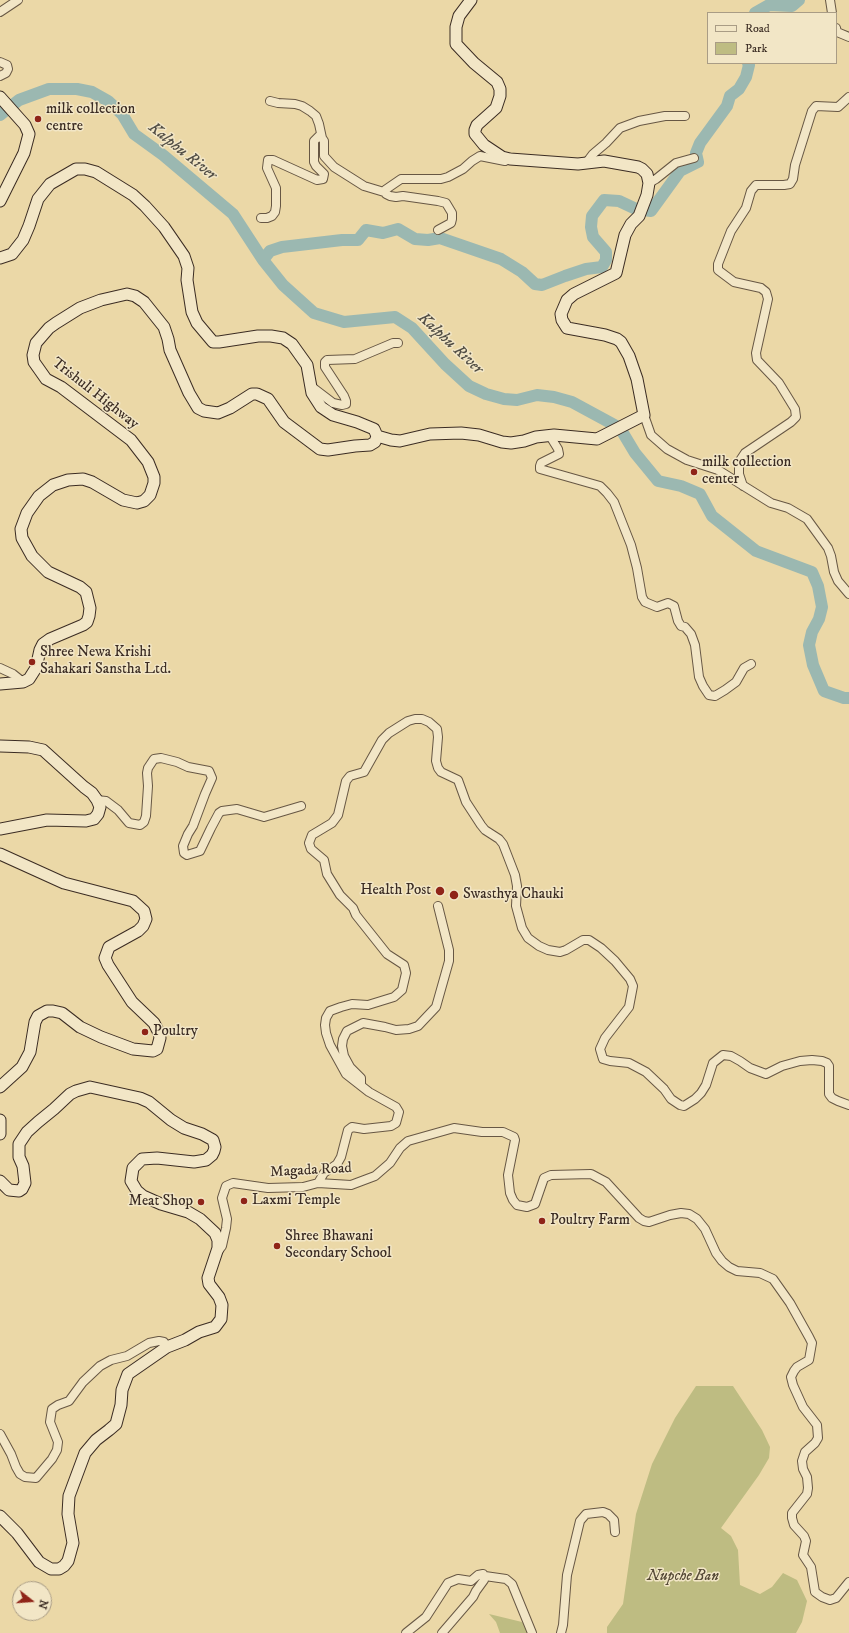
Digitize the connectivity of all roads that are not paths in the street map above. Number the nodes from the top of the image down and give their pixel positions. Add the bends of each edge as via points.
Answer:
1 (18, 0) edge
2 (471, 0) edge
3 (830, 0) edge
4 (0, 12) edge
5 (832, 12) edge
6 (837, 32) edge
7 (849, 37) edge
8 (0, 62) edge
9 (0, 76) edge
10 (0, 97) edge
11 (849, 97) edge
12 (270, 101) dead end
13 (685, 116) dead end
14 (322, 138) junction
15 (694, 158) dead end
16 (510, 159) junction
17 (588, 162) junction
18 (649, 182) junction
19 (384, 192) junction
20 (0, 201) edge
21 (261, 218) dead end
22 (438, 230) dead end
23 (0, 258) edge
24 (398, 343) dead end
25 (312, 387) junction
26 (644, 415) junction
27 (377, 436) junction
28 (550, 436) junction
29 (743, 486) junction
30 (849, 594) edge
31 (751, 664) dead end
32 (0, 668) edge
33 (23, 682) junction
34 (0, 684) edge
35 (0, 746) edge
36 (97, 800) junction
37 (301, 806) dead end
38 (0, 830) edge
39 (0, 854) edge
40 (438, 906) dead end
41 (361, 1085) junction
42 (0, 1087) edge
43 (849, 1105) edge
44 (0, 1120) edge
45 (0, 1134) edge
46 (0, 1181) edge
47 (318, 1183) junction
48 (216, 1256) junction
49 (167, 1347) junction
50 (0, 1434) edge
51 (0, 1516) edge
52 (615, 1532) dead end
53 (485, 1576) junction
54 (849, 1582) edge
55 (406, 1633) edge
56 (442, 1633) edge
57 (532, 1633) edge
58 (561, 1633) edge

1 - 4 street
2 - 16 street via 456,27 456,44 497,82 500,89 496,108 477,125 475,134 484,145 502,157
3 - 5 street
6 - 7 street
8 - 9 street via 7,65 8,69
10 - 20 street via 18,116 29,134 24,153
11 - 29 street via 838,107 816,106 812,111 790,184 756,185 751,190 746,208 731,231 718,264 718,270 734,282 761,288 766,292 768,304 756,360 779,383 795,409 796,417 745,453 739,462
12 - 14 street via 278,104 295,104 310,110 320,124
13 - 17 street via 665,116 620,128
14 - 19 street via 324,156 334,167 364,186
14 - 21 street via 317,137 314,141 314,162 324,174 323,179 310,177 268,160 267,168 276,188 276,206 272,216
15 - 18 street via 676,163
16 - 17 street via 578,164
16 - 19 street via 504,161 480,156 464,169 448,177 402,179 386,188
17 - 18 street via 604,161 642,168
18 - 26 street via 641,210 626,234 616,273 574,294 567,300 561,314 567,328 605,335 621,342 637,379
19 - 22 street via 390,196 446,204 452,213 451,223
23 - 25 street via 12,254 23,240 38,200 50,184 76,169 96,172 133,195 145,206 164,227 184,256 188,268 187,280 192,312 213,342 258,336 283,338 292,344 307,365
24 - 25 street via 355,358 325,362 325,367 344,396 346,404 333,403
25 - 27 street via 312,394 321,408 333,415 374,429
26 - 28 street via 597,439
26 - 29 street via 651,435 663,446 687,460 718,470
27 - 28 street via 400,441 430,434 462,433 511,443
27 - 33 street, Trishuli Highway via 370,446 320,449 284,422 268,399 257,394 252,394 218,413 198,408 170,350 164,327 144,302 135,296 127,294 100,300 80,308 49,328 36,344 33,355 40,372 46,379 61,387 131,440 148,462 154,483 150,495 137,503 123,500 92,482 68,480 53,485 34,503 20,529 26,546 48,572 86,592 90,608 87,622 83,626 43,644 36,668 29,679
28 - 31 street via 559,454 541,463 540,469 600,486 610,497 631,545 642,597 645,602 656,607 668,603 674,606 678,621 691,634 700,677 709,695 716,696 736,682 744,668
29 - 30 street via 771,503 788,508 807,519 828,548 838,581
32 - 33 street
33 - 34 street
35 - 36 street via 29,746 43,750
36 - 37 street via 106,801 129,823 140,825 146,816 147,773 154,759 161,758 209,771 212,778 183,846 184,854 187,855 200,851 222,811 236,809 264,817
36 - 38 street via 100,807 94,819 73,822 47,820
39 - 42 street via 64,883 133,901 144,911 146,920 143,926 109,947 105,958 132,1002 160,1032 156,1049 153,1051 134,1049 100,1037 80,1027 62,1013 47,1011 38,1016 35,1022 30,1052 22,1067
40 - 41 street via 449,961 436,1006 418,1026 409,1029 396,1030 363,1023 347,1031 342,1046 344,1056 361,1078
41 - 43 street via 346,1074 335,1056 326,1033 326,1018 330,1011 346,1006 368,1005 394,997 402,990 405,968 387,954 353,908 340,895 327,874 324,860 311,849 309,843 312,835 332,823 338,815 346,781 350,776 364,772 382,740 408,721 422,719 437,729 438,768 458,780 466,802 481,825 503,844 515,874 518,912 522,928 528,938 548,950 560,952 588,940 601,948 630,979 633,986 629,1007 605,1038 600,1049 603,1059 629,1063 646,1072 671,1099 684,1106 701,1093 713,1064 723,1055 731,1056 766,1074 796,1062 822,1061 829,1066 829,1094 832,1098
41 - 47 street via 368,1092 396,1107 399,1112 396,1123 370,1129 352,1127 348,1130 341,1157 324,1173
44 - 45 street
46 - 48 street via 9,1190 22,1189 25,1183 19,1144 38,1122 70,1094 90,1087 140,1098 184,1128 213,1140 214,1151 206,1160 194,1162 142,1159 133,1168 131,1178 133,1186 143,1196 188,1212 205,1222 218,1240
47 - 48 street, Magada Road via 268,1188 233,1183 226,1186 222,1198 227,1219 225,1237
47 - 54 street, Magada Road via 351,1185 366,1180 390,1163 408,1141 437,1132 460,1128 503,1132 515,1140 508,1175 510,1193 517,1205 527,1208 535,1204 544,1178 551,1175 590,1174 606,1182 644,1221 649,1222 680,1213 690,1214 697,1219 705,1229 716,1253 726,1264 737,1271 760,1273 772,1279 790,1303 812,1343 809,1360 797,1367 791,1377 803,1407 817,1425 818,1438 805,1452 802,1461 808,1488 792,1513 792,1518 806,1541 803,1555 811,1567 815,1592 830,1600 836,1598
48 - 49 street via 208,1278 222,1305 219,1324
49 - 50 street via 164,1342 149,1343 127,1356 111,1360 86,1378 69,1401 52,1409 50,1422 58,1442 57,1450 36,1478 24,1478 20,1474
49 - 51 street via 128,1374 122,1390 116,1424 85,1453 69,1496 68,1514 73,1543 64,1566 51,1569 39,1562
52 - 58 street via 614,1520 603,1512 586,1514 580,1521 567,1575
53 - 55 street via 481,1574 471,1581 458,1579 448,1583 426,1617
53 - 56 street via 470,1601
53 - 57 street via 506,1579 512,1584

